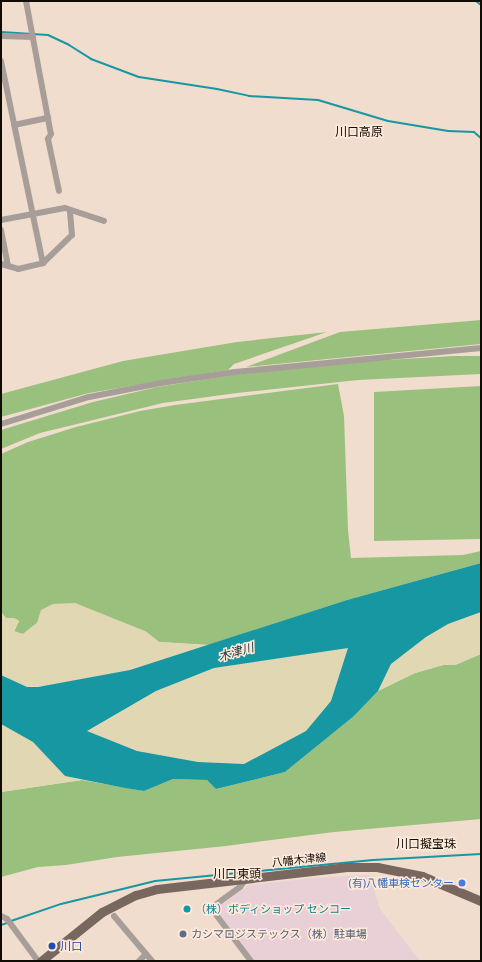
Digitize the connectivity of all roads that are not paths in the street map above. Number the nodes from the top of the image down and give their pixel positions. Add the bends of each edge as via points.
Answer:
1 (26, 1) edge
2 (1, 36) edge
3 (33, 37) junction
4 (1, 61) edge
5 (48, 118) junction
6 (14, 126) junction
7 (59, 191) dead end
8 (70, 210) junction
9 (32, 214) junction
10 (1, 220) edge
11 (104, 221) dead end
12 (1, 230) edge
13 (42, 263) junction
14 (1, 264) edge
15 (8, 265) junction
16 (481, 348) edge
17 (1, 424) edge
18 (247, 878) junction
19 (481, 901) edge
20 (1, 916) edge
21 (114, 916) dead end
22 (146, 954) junction
23 (38, 961) edge
24 (41, 961) edge
25 (139, 961) edge
26 (152, 961) edge
27 (251, 961) edge

1 - 3 street
2 - 3 street
3 - 5 street
4 - 6 street
5 - 6 street
5 - 7 street via 51,134 48,139
6 - 9 street
8 - 9 street via 65,208
8 - 11 street
8 - 13 street via 72,235
9 - 10 street
9 - 13 street
12 - 15 street
13 - 15 street via 18,269
14 - 15 street
16 - 17 street via 251,370 160,383 88,397
18 - 19 main road, 八幡木津線 via 347,867 377,867 422,876
18 - 24 main road, 八幡木津線 via 157,889 136,895 102,912
18 - 27 street via 240,887 211,908
20 - 23 street via 7,919
21 - 22 street
22 - 25 street
22 - 26 street

